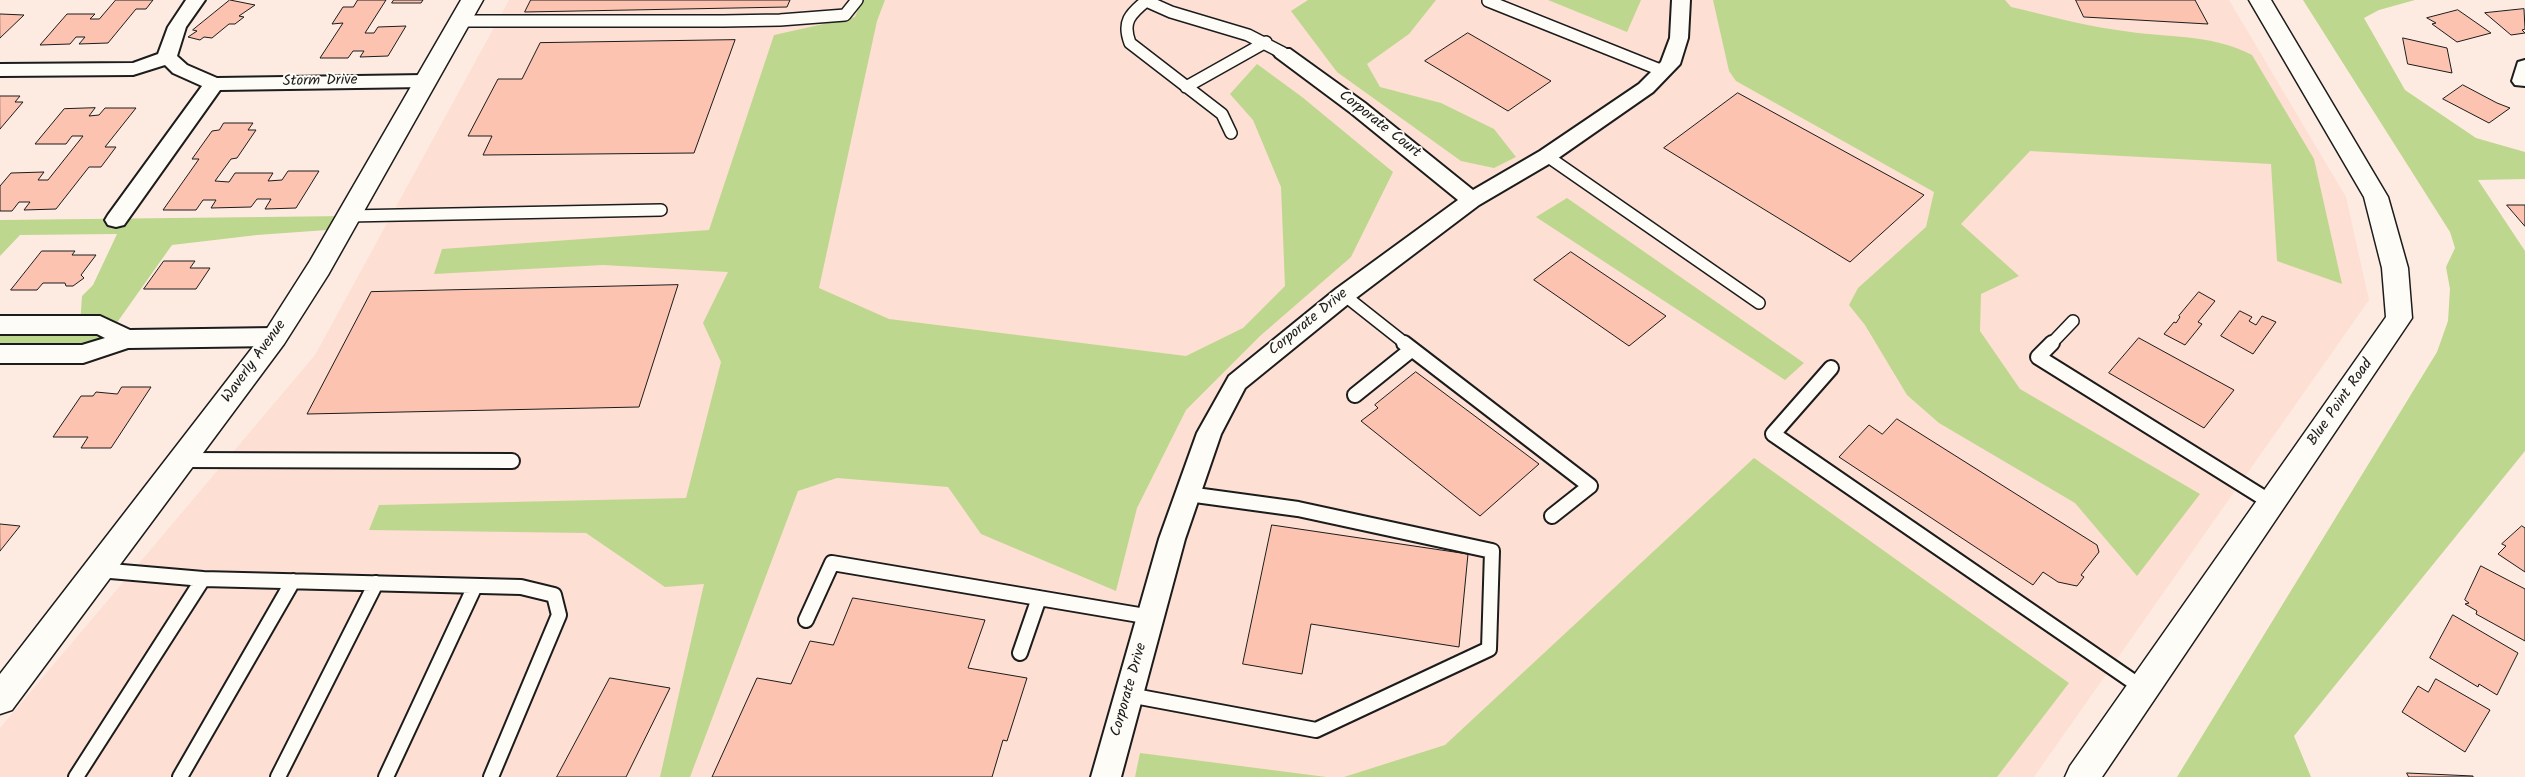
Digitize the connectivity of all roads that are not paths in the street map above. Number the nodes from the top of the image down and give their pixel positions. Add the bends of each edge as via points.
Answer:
1 (196, 0) edge
2 (857, 0) edge
3 (1145, 0) edge
4 (1681, 0) edge
5 (2260, 0) edge
6 (1488, 1) edge
7 (466, 10) edge
8 (1266, 42) junction
9 (1283, 53) joint
10 (168, 57) junction
11 (0, 70) edge
12 (1663, 71) junction
13 (425, 81) junction
14 (214, 84) junction
15 (1186, 87) junction
16 (1231, 133) dead end
17 (1547, 156) junction
18 (1472, 200) junction
19 (661, 210) dead end
20 (348, 216) junction
21 (116, 220) dead end
22 (1344, 295) junction
23 (1759, 303) dead end
24 (2073, 321) dead end
25 (0, 325) edge
26 (275, 337) junction
27 (127, 339) junction
28 (1411, 350) junction
29 (0, 354) edge
30 (1831, 368) dead end
31 (1355, 395) dead end
32 (182, 460) junction
33 (512, 461) dead end
34 (1188, 494) junction
35 (2272, 502) junction
36 (1552, 516) dead end
37 (98, 570) junction
38 (204, 578) junction
39 (293, 581) junction
40 (376, 583) junction
41 (475, 586) junction
42 (1039, 598) junction
43 (1151, 617) junction
44 (806, 620) dead end
45 (1020, 653) dead end
46 (2144, 688) junction
47 (1129, 695) junction
48 (0, 699) edge
49 (76, 777) edge
50 (180, 777) edge
51 (278, 777) edge
52 (386, 777) edge
53 (491, 777) edge
54 (1106, 777) edge
55 (2082, 777) edge

1 - 10 street via 178,22 170,40
2 - 7 lane via 845,15 780,20
3 - 8 lane via 1171,12
3 - 15 lane via 1127,17 1124,29 1130,44
4 - 12 street, Corporate Drive via 1679,38 1670,64
5 - 35 street, Blue Point Road via 2376,197 2395,268 2399,318
6 - 12 lane
7 - 13 street, Waverly Avenue
8 - 9 lane
8 - 15 lane
9 - 18 street, Corporate Court via 1358,108
10 - 11 street via 133,69
10 - 14 street, Storm Drive via 180,69
12 - 17 street, Corporate Drive via 1646,88
13 - 14 street, Storm Drive
13 - 20 street, Waverly Avenue
14 - 21 street
15 - 16 lane via 1222,114
17 - 18 street, Corporate Drive
17 - 23 lane
18 - 22 street, Corporate Drive
19 - 20 lane
20 - 26 street, Waverly Avenue
22 - 28 lane
22 - 34 street, Corporate Drive via 1237,382 1209,433
24 - 35 lane via 2038,357
25 - 27 street via 100,325
26 - 27 street
26 - 32 street, Waverly Avenue
27 - 29 street via 83,354
28 - 31 lane
28 - 36 lane via 1535,441 1590,486
30 - 46 lane via 1773,434
32 - 33 lane
32 - 37 street, Waverly Avenue
34 - 43 street, Corporate Drive
34 - 47 lane via 1298,509 1492,551 1489,649 1316,730
35 - 46 street, Blue Point Road
37 - 38 lane
37 - 48 street, Waverly Avenue
38 - 39 lane
38 - 49 lane
39 - 40 lane
39 - 50 lane
40 - 41 lane
40 - 51 lane
41 - 52 lane
41 - 53 lane via 521,587 554,595 558,614
42 - 43 lane
42 - 44 lane via 832,563
42 - 45 lane
43 - 47 street, Corporate Drive
46 - 55 street, Blue Point Road
47 - 54 street, Corporate Drive

